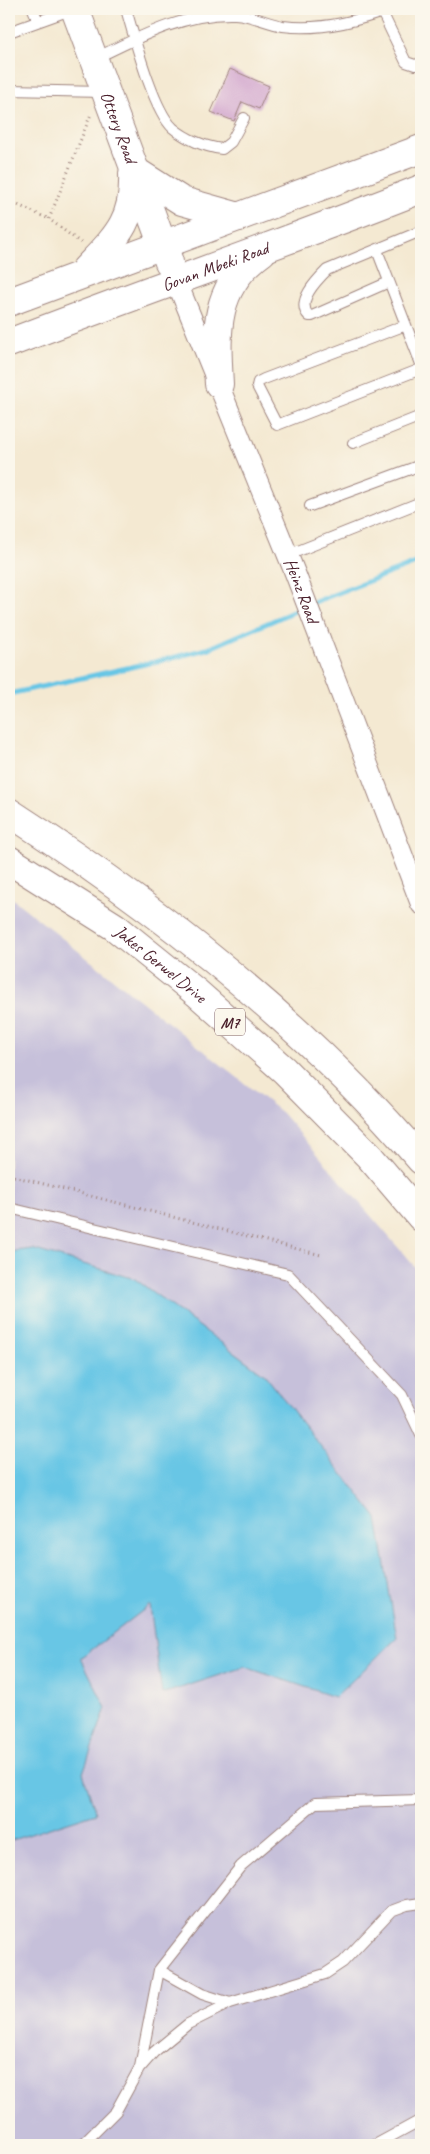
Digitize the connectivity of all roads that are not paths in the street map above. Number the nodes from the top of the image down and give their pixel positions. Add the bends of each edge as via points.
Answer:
1 (33, 9) edge
2 (74, 9) edge
3 (126, 9) edge
4 (387, 10) edge
5 (249, 12) edge
6 (38, 21) junction
7 (9, 32) edge
8 (135, 39) junction
9 (94, 59) junction
10 (421, 63) edge
11 (9, 90) edge
12 (99, 101) junction
13 (244, 118) dead end
14 (421, 149) edge
15 (133, 166) junction
16 (421, 189) edge
17 (239, 217) junction
18 (421, 231) edge
19 (163, 245) junction
20 (272, 245) junction
21 (377, 250) junction
22 (78, 276) junction
23 (176, 280) junction
24 (389, 282) junction
25 (9, 302) edge
26 (406, 325) junction
27 (9, 342) edge
28 (421, 364) edge
29 (421, 369) edge
30 (219, 384) junction
31 (421, 416) edge
32 (353, 443) dead end
33 (421, 465) edge
34 (421, 502) edge
35 (310, 506) dead end
36 (292, 564) junction
37 (9, 812) edge
38 (9, 860) edge
39 (421, 904) edge
40 (421, 1160) edge
41 (9, 1208) edge
42 (421, 1217) edge
43 (421, 1435) edge
44 (421, 1800) edge
45 (421, 1903) edge
46 (159, 1970) junction
47 (230, 2004) junction
48 (139, 2069) junction
49 (421, 2120) edge
50 (82, 2145) edge
51 (375, 2145) edge

1 - 6 lane
2 - 6 lane
2 - 9 main road, Ottery Road
3 - 8 lane
4 - 5 lane via 308,27 282,26
4 - 10 lane via 406,62 409,65
5 - 8 lane via 193,19
6 - 7 lane
8 - 9 lane
8 - 13 lane via 160,109 171,126 184,136 222,149 231,142
9 - 12 main road, Ottery Road
11 - 12 lane
12 - 15 main road, Ottery Road
14 - 17 main road
15 - 17 main road via 182,201
15 - 19 main road, Ottery Road
15 - 22 main road via 130,212 125,224 101,255
16 - 20 main road, Govan Mbeki Road
17 - 19 main road
18 - 21 lane
19 - 22 main road
19 - 23 main road, Ottery Road
20 - 23 main road, Govan Mbeki Road
20 - 30 main road via 239,273 224,301 216,335
21 - 24 lane
21 - 24 lane via 327,270 315,282 304,303 304,310 312,316
22 - 25 main road
23 - 27 main road, Govan Mbeki Road
23 - 30 street, Heinz Road
24 - 26 lane
26 - 28 lane
26 - 29 lane via 264,379 257,386 276,425
30 - 36 street, Heinz Road
31 - 32 lane
33 - 35 lane
34 - 36 lane
36 - 39 street, Heinz Road
37 - 40 main road, Jakes Gerwel Drive / M7 via 133,898 222,967 313,1048 397,1131
38 - 42 main road, Jakes Gerwel Drive / M7 via 115,928 197,993 284,1070 369,1156
41 - 43 lane via 288,1274 402,1395
44 - 46 lane via 315,1803 241,1866
45 - 47 lane via 391,1911 343,1962 325,1974
46 - 47 lane via 202,1994
46 - 48 lane
47 - 48 lane via 188,2024
48 - 50 lane via 116,2111
49 - 51 lane

